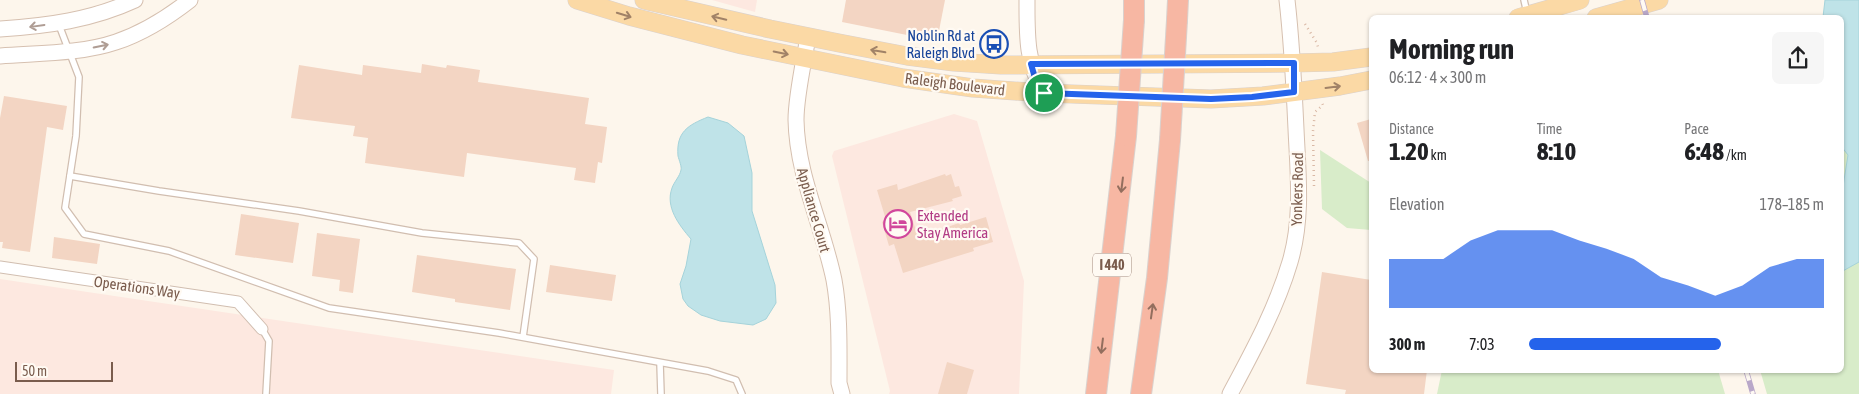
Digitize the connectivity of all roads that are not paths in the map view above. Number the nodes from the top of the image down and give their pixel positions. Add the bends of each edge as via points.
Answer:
1 (135, 0) edge
2 (190, 0) edge
3 (577, 0) edge
4 (644, 0) edge
5 (1027, 0) edge
6 (1287, 0) edge
7 (1580, 0) edge
8 (1659, 0) edge
9 (1134, 10) edge
10 (1178, 10) edge
11 (1523, 11) edge
12 (1606, 15) edge
13 (58, 23) junction
14 (0, 29) edge
15 (808, 37) junction
16 (69, 51) junction
17 (0, 56) edge
18 (1369, 57) edge
19 (804, 58) junction
20 (1294, 63) junction
21 (1031, 64) junction
22 (1369, 80) edge
23 (1294, 92) junction
24 (1044, 93) junction
25 (70, 176) junction
26 (0, 267) edge
27 (262, 329) joint
28 (522, 337) junction
29 (660, 363) junction
30 (838, 390) edge
31 (266, 394) edge
32 (661, 394) edge
33 (742, 394) edge
34 (1096, 394) edge
35 (1141, 394) edge
36 (1230, 394) edge

1 - 13 street via 91,17
16 -> 2 street via 115,43 136,35
3 -> 19 main road, Raleigh Boulevard via 697,35
15 -> 4 main road, Raleigh Boulevard
5 - 21 street
6 - 20 street, Yonkers Road
7 - 11 main road
8 - 12 main road
9 -> 34 highway, I 440, bridge via 1126,136
35 -> 10 highway, bridge via 1157,278
13 -> 14 street
13 - 16 lane
15 - 19 street, Appliance Court
21 -> 15 main road, Raleigh Boulevard via 977,64 930,59
16 - 17 street
16 - 25 lane via 79,77
18 - 20 main road, Raleigh Boulevard
19 - 24 main road, Raleigh Boulevard via 949,86
19 - 30 street, Appliance Court via 796,119 800,164 834,280 838,310
20 - 21 main road, Raleigh Boulevard
20 - 23 street, Yonkers Road
21 - 24 street
23 -> 22 main road, Raleigh Boulevard
23 - 24 main road, Raleigh Boulevard via 1211,99
23 - 36 street, Yonkers Road via 1299,214 1290,260 1277,301
25 - 28 lane via 65,208 84,234 169,251 329,308
25 - 28 lane via 422,233 519,243 534,258
26 - 27 street, Operations Way via 238,302
27 - 31 lane via 269,341
28 - 29 lane
29 - 32 lane
29 - 33 lane via 708,371 736,380

